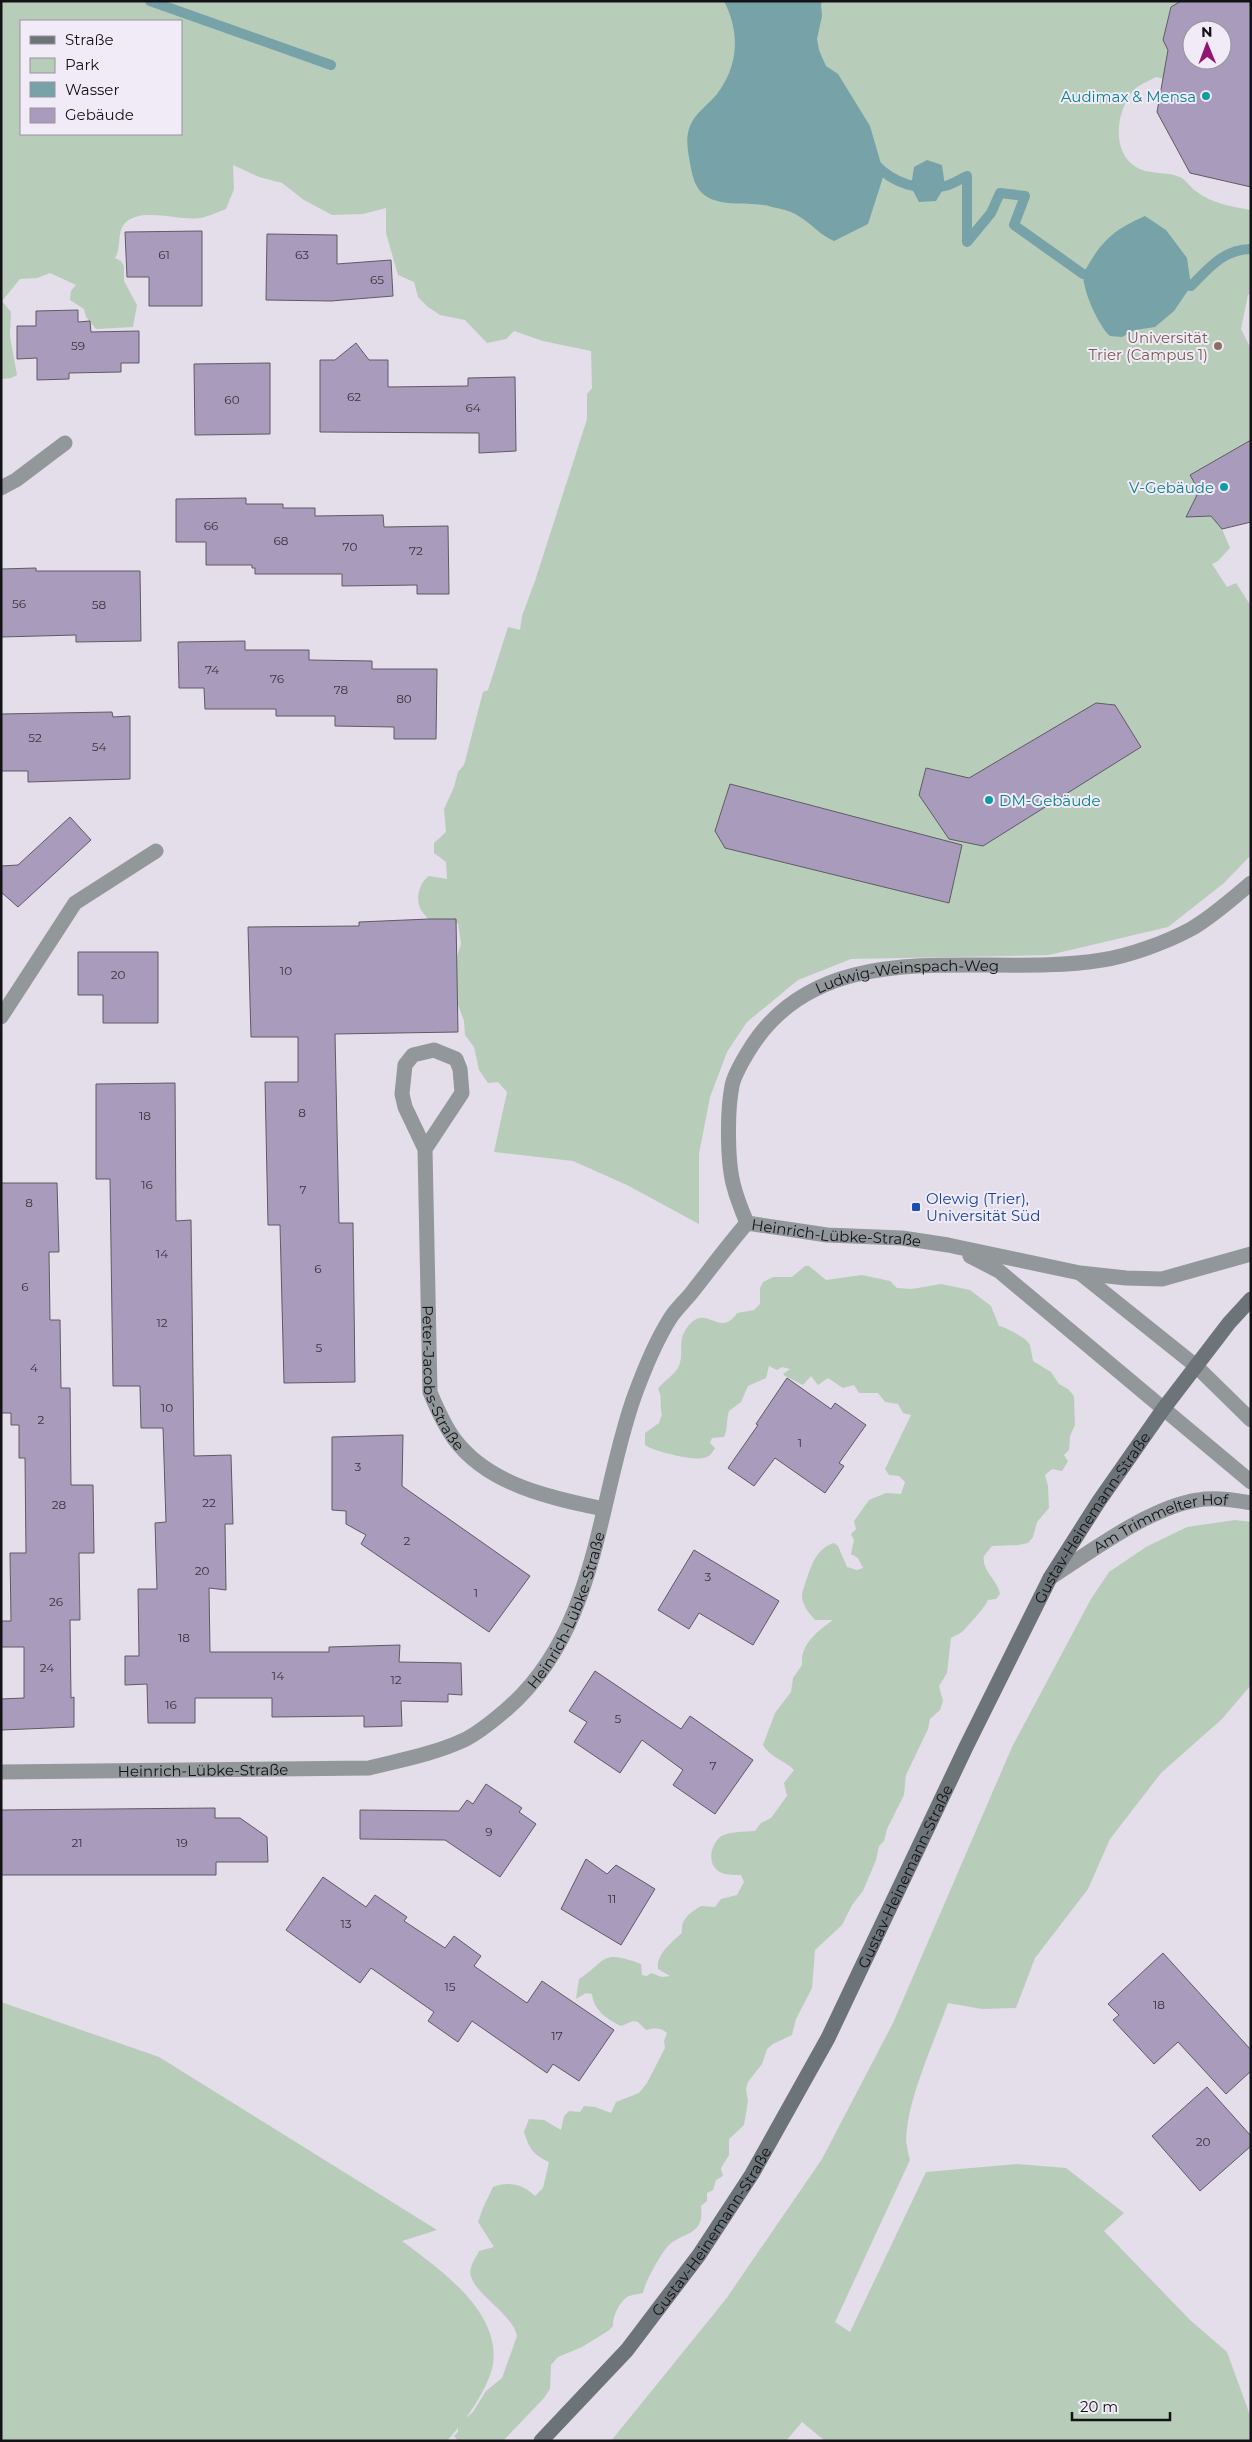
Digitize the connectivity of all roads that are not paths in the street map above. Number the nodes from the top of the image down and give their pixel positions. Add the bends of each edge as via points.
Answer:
1 (65, 444) dead end
2 (1, 488) edge
3 (156, 850) dead end
4 (1251, 884) edge
5 (1, 1017) edge
6 (426, 1148) junction
7 (747, 1223) junction
8 (948, 1245) junction
9 (1251, 1254) edge
10 (1080, 1273) junction
11 (1251, 1299) edge
12 (1196, 1366) junction
13 (1164, 1408) junction
14 (1251, 1420) edge
15 (1251, 1482) edge
16 (1251, 1503) edge
17 (604, 1509) junction
18 (1050, 1578) junction
19 (1, 1772) edge
20 (541, 2441) edge

1 - 2 street
3 - 5 street via 75,903
4 - 7 street, Ludwig-Weinspach-Weg via 1191,929 1156,944 1103,960 1051,965 912,965 848,975 785,1007 761,1030 732,1085 728,1131 733,1186
6 - 6 street, Peter-Jacobs-Straße via 462,1093 456,1058 434,1050 412,1055 405,1066 402,1094 405,1107
6 - 17 street, Peter-Jacobs-Straße via 430,1392 440,1417 466,1452 496,1475 560,1500
7 - 8 street, Heinrich-Lübke-Straße via 827,1235 902,1238
7 - 17 street, Heinrich-Lübke-Straße via 672,1317 652,1355 616,1454
8 - 10 street, Heinrich-Lübke-Straße
8 - 13 street, Heinrich-Lübke-Straße via 999,1271
9 - 10 street, Heinrich-Lübke-Straße via 1162,1279
10 - 12 street, Heinrich-Lübke-Straße
11 - 12 main road, Gustav-Heinemann-Straße
12 - 13 main road, Gustav-Heinemann-Straße
12 - 14 street
13 - 15 street
13 - 18 main road, Gustav-Heinemann-Straße
16 - 18 street, Am Trimmelter Hof via 1198,1500 1158,1513
17 - 19 street, Heinrich-Lübke-Straße via 586,1581 552,1657 515,1702 464,1740 370,1768
18 - 20 main road, Gustav-Heinemann-Straße via 828,2038 752,2174 699,2255 627,2350

